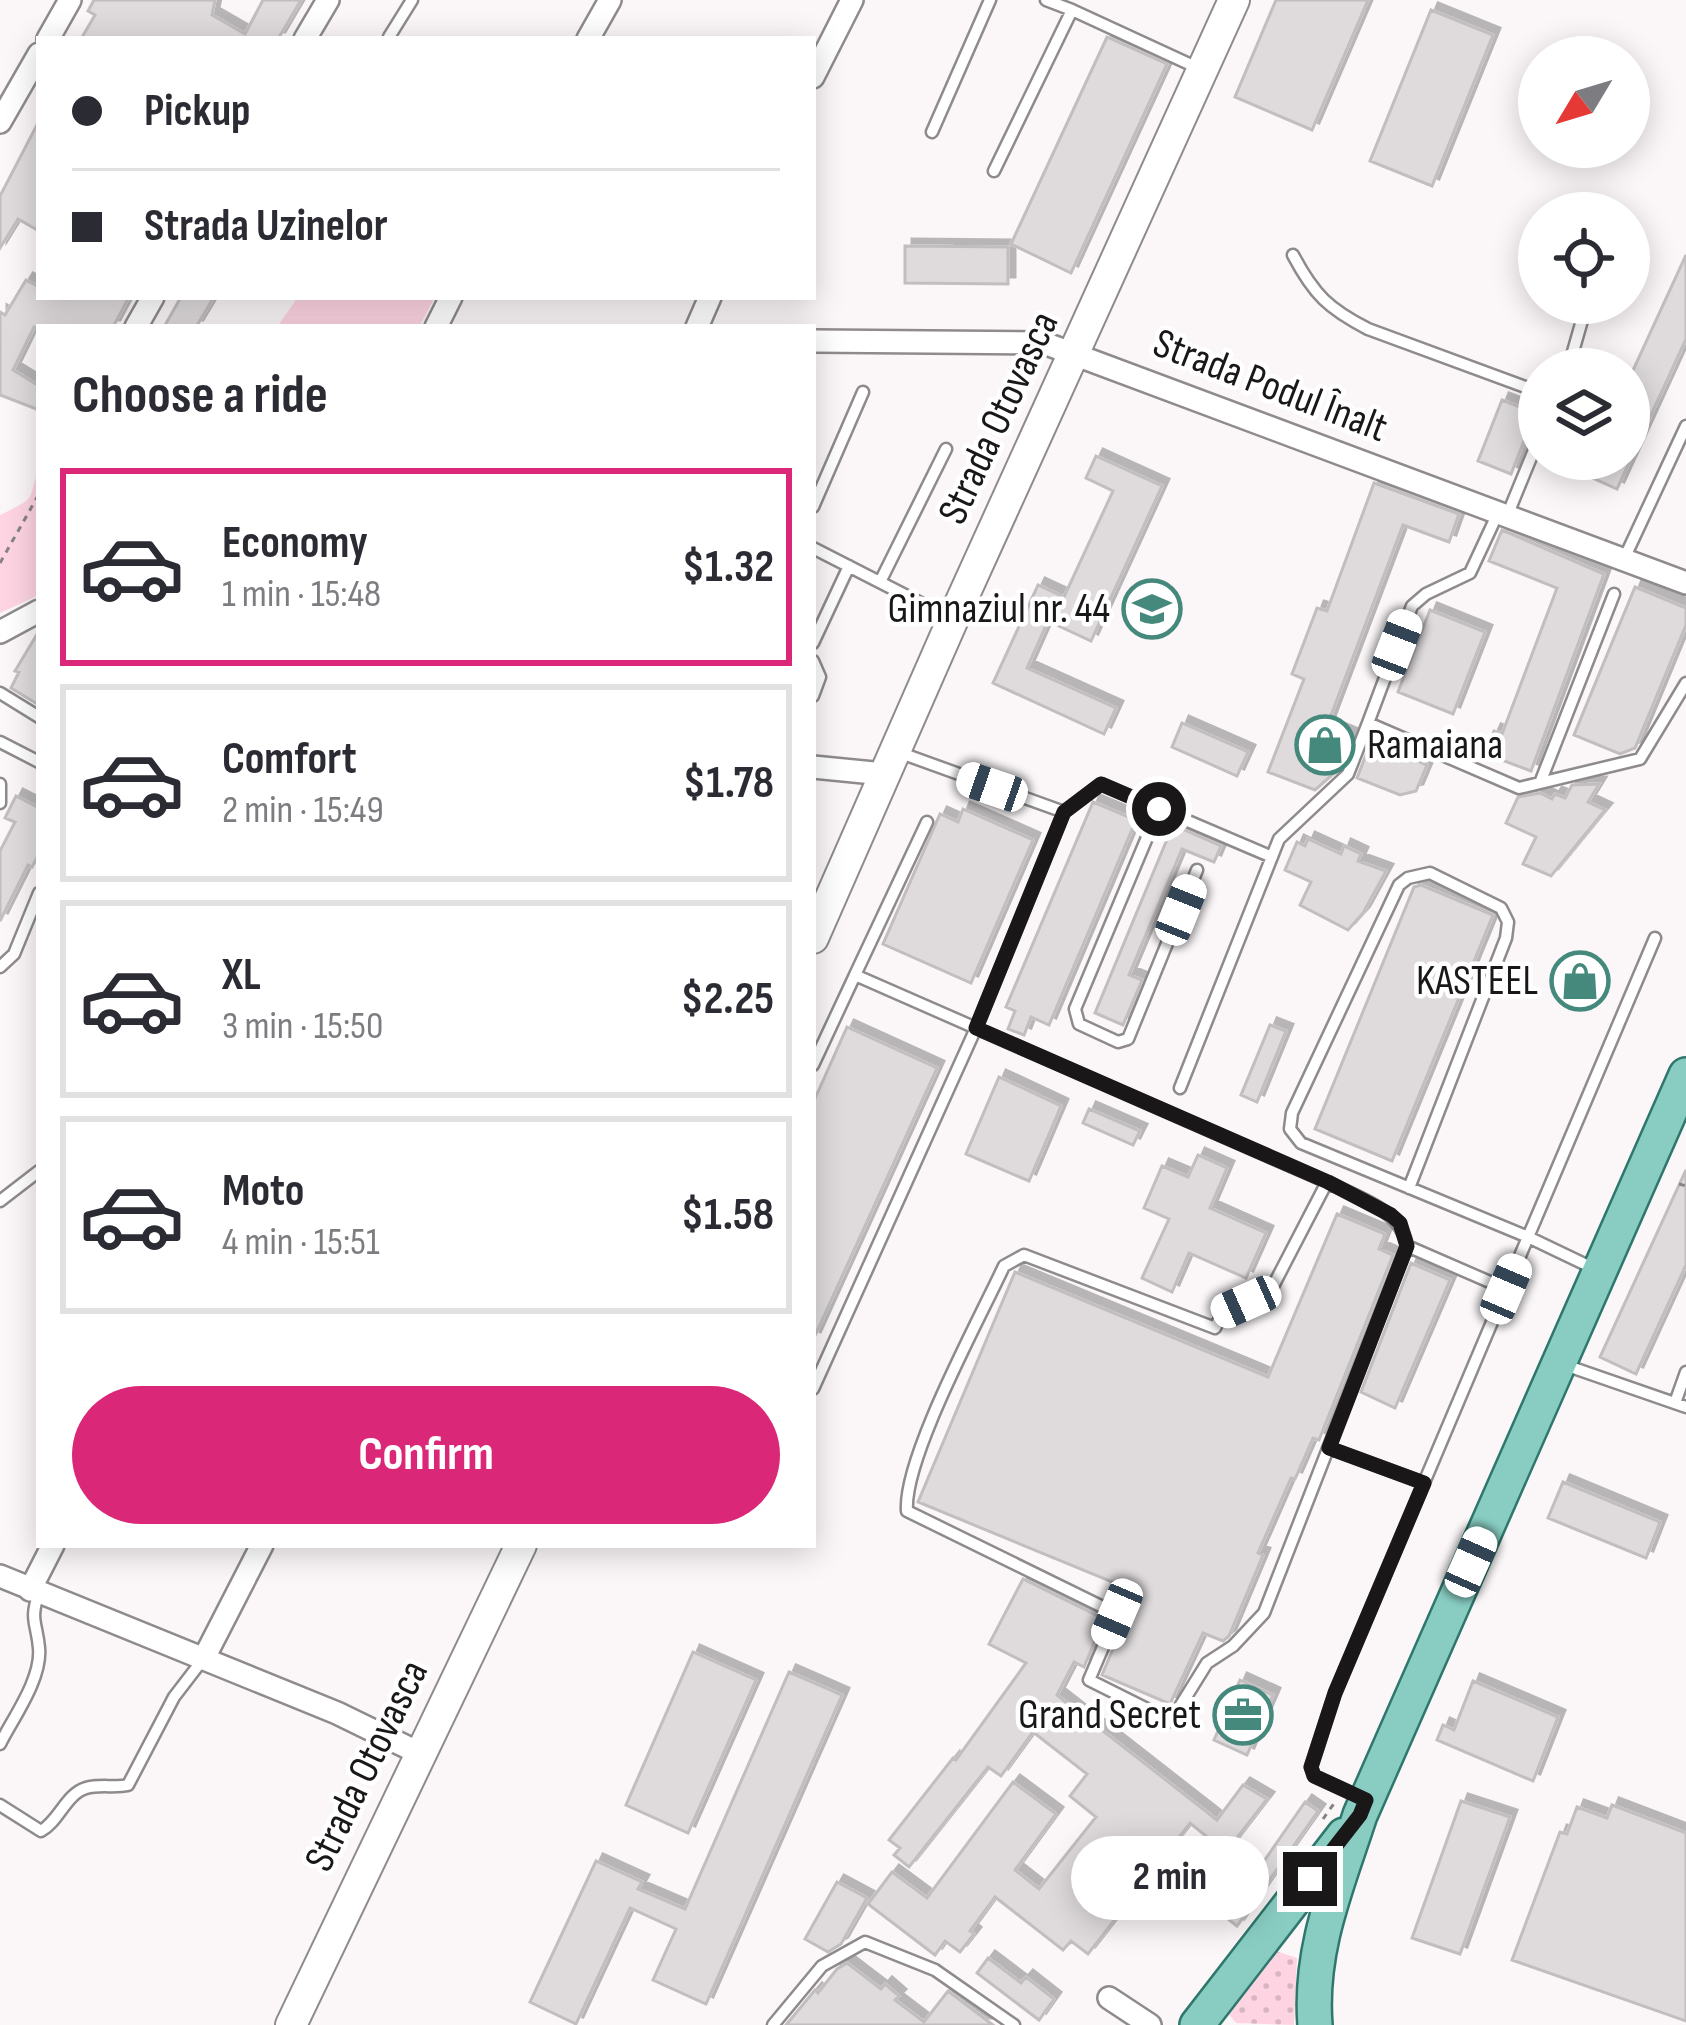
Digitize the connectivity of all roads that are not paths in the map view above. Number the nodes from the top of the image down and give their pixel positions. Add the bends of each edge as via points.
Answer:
1 (70, 0) edge
2 (328, 0) edge
3 (412, 0) edge
4 (610, 0) edge
5 (852, 0) edge
6 (990, 0) edge
7 (1046, 0) edge
8 (1234, 0) edge
9 (1072, 10) junction
10 (50, 36) edge
11 (307, 36) edge
12 (390, 36) edge
13 (590, 36) edge
14 (36, 59) edge
15 (816, 70) edge
16 (1203, 70) junction
17 (0, 122) edge
18 (932, 131) dead end
19 (994, 171) dead end
20 (1293, 255) dead end
21 (816, 341) edge
22 (1074, 354) junction
23 (1518, 384) edge
24 (863, 392) dead end
25 (1686, 426) edge
26 (946, 449) dead end
27 (1519, 480) edge
28 (816, 500) edge
29 (1503, 514) junction
30 (816, 550) edge
31 (1624, 560) junction
32 (849, 566) junction
33 (880, 582) junction
34 (1686, 583) edge
35 (1614, 594) dead end
36 (36, 613) edge
37 (953, 619) junction
38 (0, 632) edge
39 (816, 637) edge
40 (1686, 683) edge
41 (0, 693) edge
42 (36, 715) edge
43 (1368, 723) junction
44 (0, 742) edge
45 (36, 760) edge
46 (889, 762) junction
47 (816, 767) edge
48 (1540, 783) junction
49 (0, 784) edge
50 (0, 803) edge
51 (1159, 809) junction
52 (1064, 812) junction
53 (927, 822) dead end
54 (1272, 857) junction
55 (1197, 870) dead end
56 (36, 899) edge
57 (816, 931) edge
58 (1655, 938) dead end
59 (0, 968) edge
60 (855, 975) junction
61 (976, 1028) junction
62 (816, 1059) edge
63 (1686, 1075) edge
64 (1180, 1088) dead end
65 (36, 1174) edge
66 (1328, 1182) junction
67 (1409, 1188) junction
68 (0, 1202) edge
69 (1528, 1237) junction
70 (1407, 1246) junction
71 (1600, 1271) junction
72 (1506, 1289) junction
73 (1559, 1363) junction
74 (1686, 1372) edge
75 (816, 1382) edge
76 (1680, 1405) edge
77 (1329, 1448) junction
78 (1424, 1483) junction
79 (52, 1548) edge
80 (260, 1548) edge
81 (519, 1548) edge
82 (0, 1576) edge
83 (34, 1592) junction
84 (204, 1658) junction
85 (0, 1744) edge
86 (419, 1753) junction
87 (1357, 1802) junction
88 (0, 1805) edge
89 (1109, 1998) dead end
90 (291, 2025) edge
91 (773, 2025) edge
92 (1014, 2025) edge
93 (1150, 2025) edge
94 (1197, 2025) edge
95 (1315, 2025) edge

1 - 10 street
2 - 11 street
3 - 12 lane
4 - 13 street
5 - 15 street
6 - 18 lane
7 - 9 lane
8 - 16 street, Strada Otovasca
9 - 16 lane
9 - 19 lane
14 - 17 street
16 - 22 street, Strada Otovasca
20 - 23 lane via 1319,298 1343,316
21 - 22 street, Strada Podul Înalt via 1044,343
22 - 29 street, Strada Podul Înalt
22 - 37 street, Strada Otovasca
24 - 28 lane
25 - 31 lane
26 - 33 lane
27 - 29 lane
29 - 31 street, Strada Podul Înalt
29 - 43 lane via 1470,573 1412,606
30 - 32 lane
31 - 34 street, Strada Podul Înalt
32 - 33 lane
32 - 39 lane
33 - 37 lane
35 - 48 lane
36 - 38 street
37 - 46 street, Strada Otovasca
40 - 48 lane via 1640,759
41 - 42 lane
43 - 48 lane via 1519,788
43 - 54 lane via 1348,774 1279,839
44 - 45 lane
46 - 47 street
46 - 52 lane
46 - 57 street, Strada Otovasca
49 - 50 lane
51 - 52 lane via 1101,784
51 - 54 lane
51 - 55 lane via 1075,1009 1079,1024 1128,1039
52 - 61 lane
53 - 60 lane
54 - 64 lane
56 - 59 lane
58 - 69 lane
60 - 61 lane
60 - 62 lane
61 - 66 lane
61 - 75 lane
63 - 71 main road
65 - 68 lane
66 - 70 lane via 1391,1215
66 - 77 lane via 1270,1292 1223,1312 1215,1328 1024,1255 1012,1258 905,1490 908,1511 1117,1614 1089,1680 1171,1721 1207,1663 1264,1612
67 - 67 lane via 1508,922 1501,908 1430,873 1399,885 1290,1129 1301,1143
67 - 69 lane
69 - 71 lane
69 - 72 lane
70 - 72 lane
70 - 77 lane
71 - 73 main road
72 - 78 lane
73 - 76 lane
73 - 87 main road
74 - 76 lane
77 - 78 lane
78 - 87 lane via 1311,1767
79 - 83 street
80 - 84 street
81 - 86 street, Strada Otovasca
82 - 83 street
83 - 84 street
83 - 85 lane via 31,1622 40,1650
84 - 86 street
84 - 88 lane via 125,1787 76,1792 41,1831
86 - 90 street, Strada Otovasca
87 - 94 main road
87 - 95 main road via 1321,1925
89 - 93 street
91 - 92 lane via 816,1972 865,1942 935,1970

